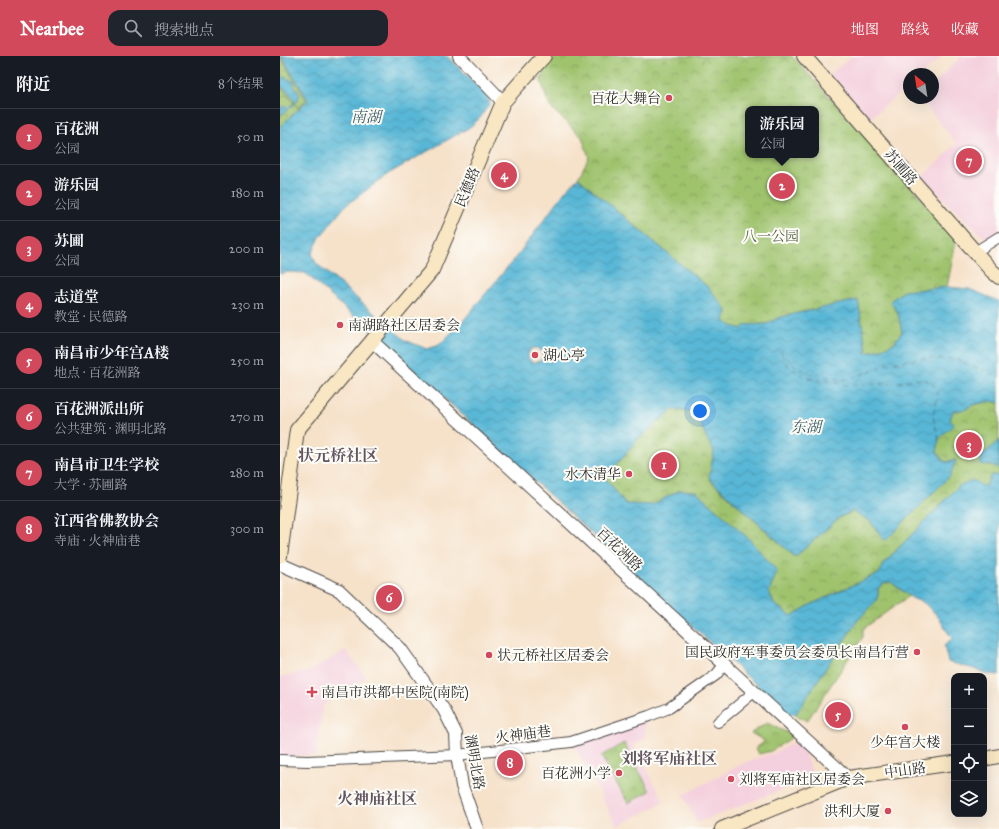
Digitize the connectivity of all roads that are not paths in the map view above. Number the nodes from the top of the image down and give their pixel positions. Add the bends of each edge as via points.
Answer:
1 (459, 56) edge
2 (544, 56) edge
3 (804, 56) edge
4 (503, 102) junction
5 (999, 237) edge
6 (975, 252) junction
7 (999, 276) edge
8 (372, 341) junction
9 (280, 556) edge
10 (280, 564) edge
11 (724, 665) junction
12 (754, 692) junction
13 (718, 722) dead end
14 (457, 756) junction
15 (999, 756) edge
16 (987, 758) edge
17 (280, 760) edge
18 (951, 763) edge
19 (848, 778) junction
20 (477, 829) edge
21 (722, 829) edge

1 - 4 street
2 - 4 main road, 民德路
3 - 6 main road, 苏圃路
4 - 8 main road, 民德路 via 432,270
5 - 6 street
6 - 7 main road, 苏圃路
8 - 9 main road via 297,430
8 - 11 street, 百花洲路
10 - 14 street, 渊明北路 via 339,590 400,648 444,710 456,734
11 - 12 street, 百花洲路
11 - 14 street, 火神庙巷 via 716,674 669,708 623,725 571,742
12 - 13 street
12 - 19 street, 百花洲路
14 - 17 street, 火神庙巷
14 - 20 street, 渊明北路 via 462,786
15 - 16 main road
18 - 19 main road, 中山路
19 - 21 main road, 中山路

